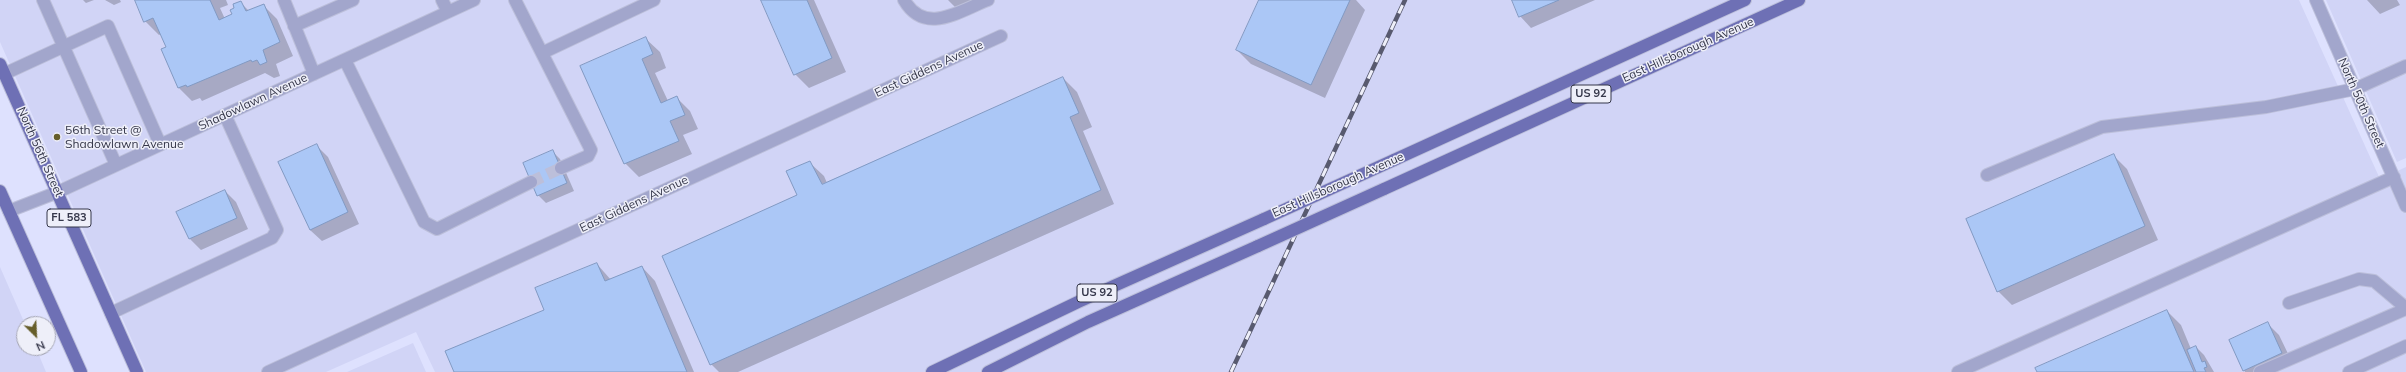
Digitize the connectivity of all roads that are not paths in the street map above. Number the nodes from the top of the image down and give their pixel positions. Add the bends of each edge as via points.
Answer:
1 (44, 0) edge
2 (284, 0) edge
3 (353, 0) edge
4 (442, 0) edge
5 (474, 0) edge
6 (515, 0) edge
7 (654, 0) edge
8 (904, 0) edge
9 (988, 0) edge
10 (1745, 0) edge
11 (1799, 0) edge
12 (2316, 0) edge
13 (448, 12) junction
14 (294, 26) junction
15 (1001, 36) dead end
16 (65, 46) junction
17 (542, 53) junction
18 (345, 60) junction
19 (2406, 66) edge
20 (2, 69) edge
21 (314, 74) junction
22 (2355, 89) junction
23 (225, 115) junction
24 (160, 144) junction
25 (116, 165) junction
26 (561, 168) tunnel mouth
27 (1987, 175) dead end
28 (2394, 177) junction
29 (531, 182) tunnel mouth
30 (0, 191) edge
31 (58, 192) junction
32 (2406, 206) edge
33 (9, 211) junction
34 (2289, 304) dead end
35 (2406, 308) edge
36 (111, 313) junction
37 (2406, 346) edge
38 (81, 372) edge
39 (137, 372) edge
40 (268, 372) edge
41 (932, 372) edge
42 (988, 372) edge
43 (1958, 372) edge
44 (2260, 372) edge
45 (2349, 372) edge

1 - 16 street
2 - 14 street
3 - 14 street
4 - 13 street
5 - 13 street, Shadowlawn Avenue
6 - 17 street
7 - 17 street
8 - 9 street via 913,13 927,19 945,17
10 - 41 main road, East Hillsborough Avenue / US 92, bridge via 1078,302
11 - 42 main road, East Hillsborough Avenue / US 92, bridge via 1088,322
12 - 22 street, North 50th Street
13 - 18 street, Shadowlawn Avenue
14 - 21 street
15 - 40 street, East Giddens Avenue
16 - 20 street
16 - 24 street via 108,26
16 - 25 street
17 - 26 street via 591,150 588,156
18 - 21 street, Shadowlawn Avenue
18 - 29 street via 424,222 437,229
19 - 22 street
20 - 31 main road, North 56th Street / FL 583
21 - 23 street, Shadowlawn Avenue
22 - 27 street via 2266,107 2102,127
22 - 28 street, North 50th Street
23 - 24 street, Shadowlawn Avenue
23 - 36 street via 277,230 272,238
24 - 25 street, Shadowlawn Avenue
25 - 31 street, Shadowlawn Avenue
28 - 32 street, North 50th Street
28 - 43 street
30 - 33 main road
31 - 33 street, Shadowlawn Avenue
31 - 36 main road, North 56th Street / FL 583
33 - 38 main road
34 - 35 street via 2359,279 2374,281
35 - 44 street
36 - 39 main road, North 56th Street / FL 583
37 - 45 street

